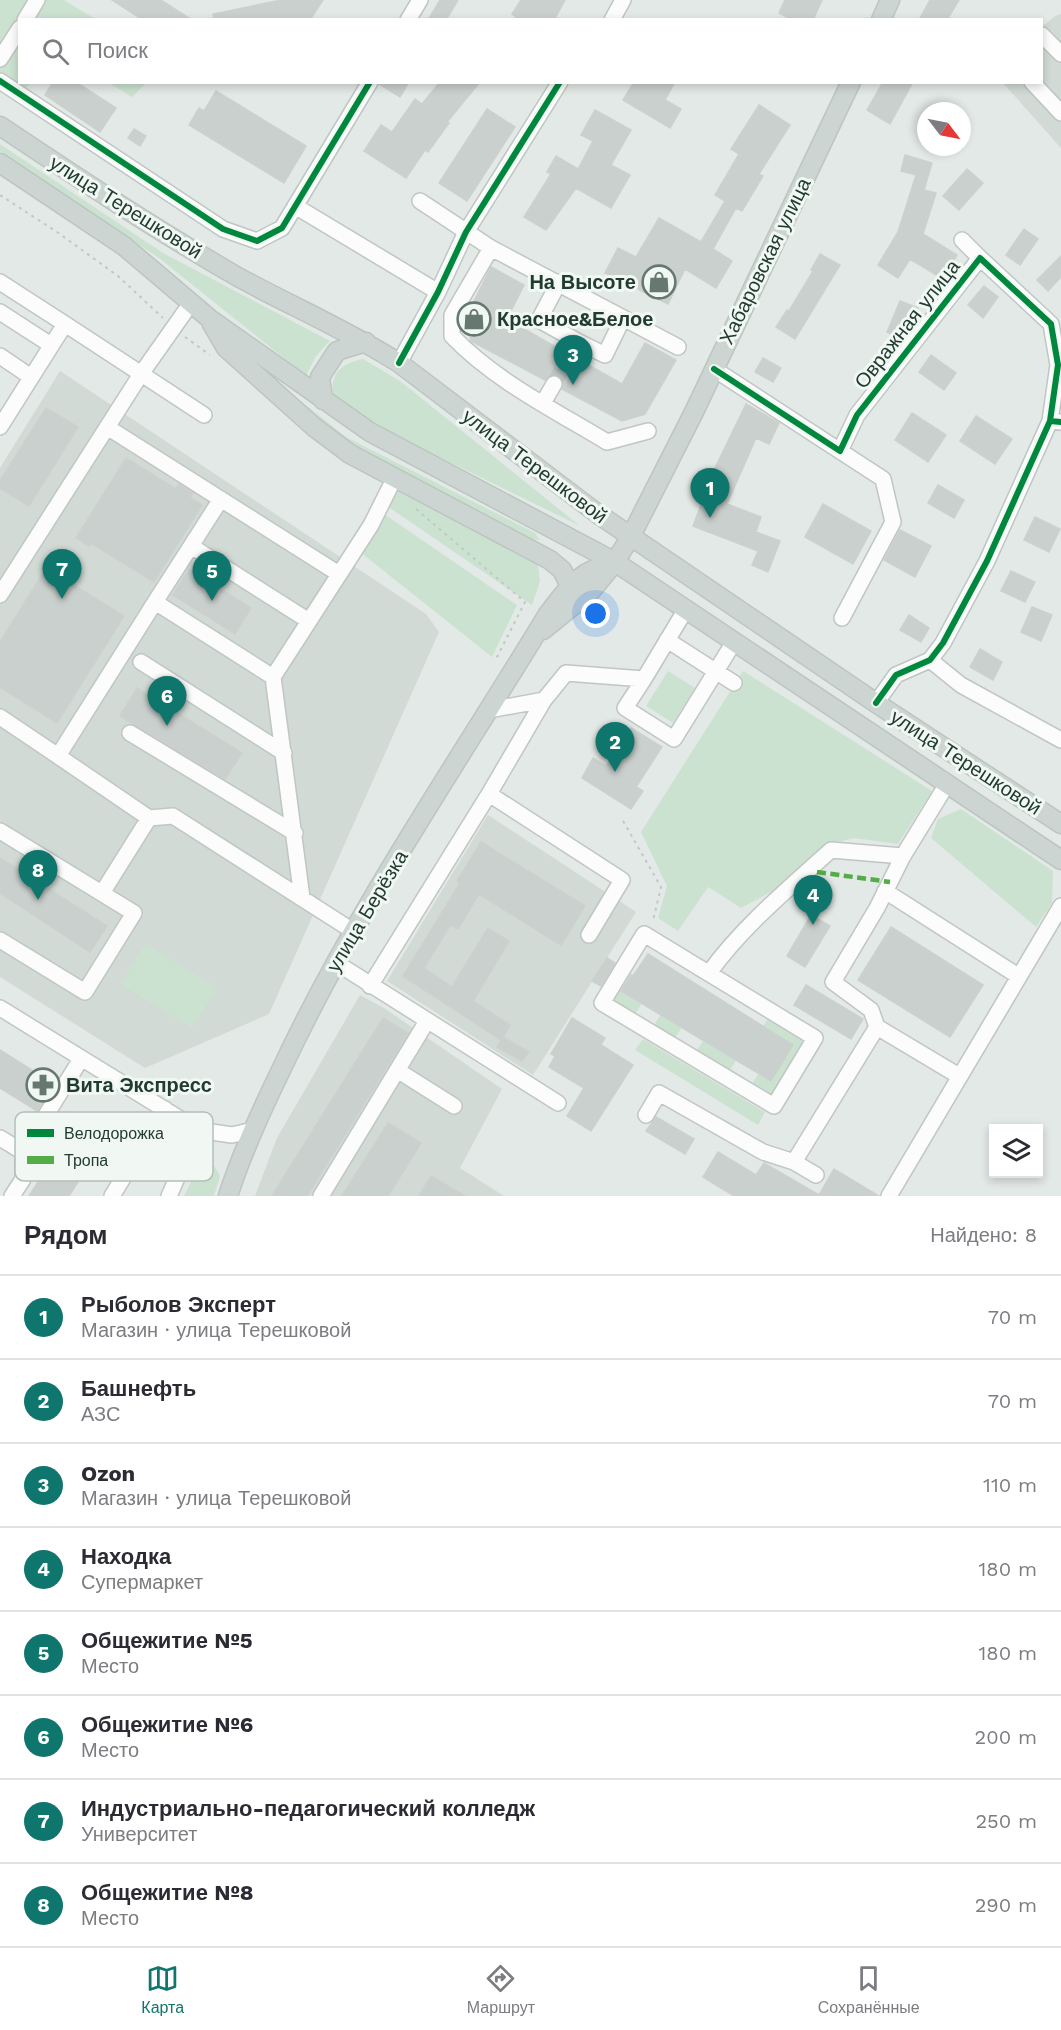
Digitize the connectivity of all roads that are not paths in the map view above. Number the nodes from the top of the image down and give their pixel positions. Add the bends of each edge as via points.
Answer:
1 (37, 0) edge
2 (420, 0) edge
3 (623, 0) edge
4 (890, 0) edge
5 (26, 18) edge
6 (409, 18) edge
7 (613, 18) edge
8 (882, 18) edge
9 (18, 31) edge
10 (1043, 36) edge
11 (1061, 54) edge
12 (0, 59) edge
13 (0, 81) edge
14 (369, 84) edge
15 (559, 84) edge
16 (850, 84) edge
17 (1034, 84) edge
18 (1061, 113) edge
19 (0, 126) edge
20 (0, 163) edge
21 (420, 201) dead end
22 (295, 206) junction
23 (466, 232) junction
24 (962, 240) dead end
25 (491, 248) junction
26 (980, 258) junction
27 (0, 282) edge
28 (559, 282) junction
29 (438, 292) junction
30 (191, 303) junction
31 (0, 312) edge
32 (623, 318) junction
33 (210, 319) junction
34 (65, 324) junction
35 (577, 340) junction
36 (366, 342) junction
37 (51, 345) junction
38 (678, 347) dead end
39 (569, 355) tunnel mouth
40 (0, 356) edge
41 (399, 363) junction
42 (714, 369) junction
43 (141, 374) junction
44 (31, 377) junction
45 (554, 384) tunnel mouth
46 (323, 400) junction
47 (543, 403) junction
48 (204, 415) dead end
49 (1056, 422) edge
50 (0, 427) edge
51 (108, 427) junction
52 (648, 431) dead end
53 (840, 451) junction
54 (394, 478) junction
55 (221, 499) junction
56 (631, 536) junction
57 (190, 546) junction
58 (615, 562) junction
59 (339, 574) junction
60 (570, 586) junction
61 (0, 595) edge
62 (155, 602) junction
63 (686, 609) junction
64 (842, 618) dead end
65 (309, 621) junction
66 (532, 639) junction
67 (667, 640) junction
68 (734, 642) junction
69 (930, 660) junction
70 (141, 662) dead end
71 (715, 671) junction
72 (273, 676) junction
73 (644, 679) junction
74 (734, 683) dead end
75 (544, 700) junction
76 (876, 703) junction
77 (489, 710) junction
78 (0, 717) edge
79 (130, 732) dead end
80 (1061, 740) edge
81 (284, 753) junction
82 (58, 756) junction
83 (947, 784) junction
84 (489, 794) junction
85 (149, 818) junction
86 (1061, 824) edge
87 (0, 831) edge
88 (295, 833) junction
89 (903, 856) junction
90 (1061, 860) edge
91 (885, 891) junction
92 (102, 893) junction
93 (302, 898) junction
94 (1061, 906) edge
95 (353, 931) junction
96 (589, 935) dead end
97 (0, 940) edge
98 (335, 962) junction
99 (709, 974) junction
100 (1018, 976) junction
101 (370, 986) junction
102 (0, 1008) edge
103 (426, 1022) junction
104 (877, 1027) junction
105 (81, 1059) junction
106 (397, 1070) junction
107 (959, 1077) junction
108 (558, 1103) dead end
109 (454, 1106) dead end
110 (165, 1109) junction
111 (48, 1112) edge
112 (163, 1112) edge
113 (170, 1112) edge
114 (646, 1115) dead end
115 (253, 1130) junction
116 (213, 1132) edge
117 (0, 1138) edge
118 (15, 1147) edge
119 (794, 1162) junction
120 (816, 1175) dead end
121 (22, 1181) edge
122 (121, 1181) edge
123 (176, 1181) edge
124 (12, 1196) edge
125 (112, 1196) edge
126 (169, 1196) edge
127 (228, 1196) edge
128 (321, 1196) edge
129 (889, 1196) edge

1 - 5 street
2 - 6 street
3 - 7 street
4 - 8 main road
9 - 12 street
10 - 11 street
13 - 22 street via 223,229 257,241 282,228
14 - 22 street
15 - 23 street
16 - 42 main road, Хабаровская улица
17 - 18 street
19 - 36 main road, улица Терешковой via 105,197 239,277
20 - 30 main road, улица Терешковой via 124,246
21 - 23 street
22 - 29 street
23 - 25 street
23 - 29 street
24 - 26 street
25 - 28 street
25 - 47 street via 452,315 452,336 472,357
26 - 49 street, Овражная улица via 1051,324 1058,365
26 - 53 street, Овражная улица via 857,415
27 - 34 street
28 - 32 street
28 - 35 street via 539,320
29 - 41 street
30 - 33 main road, улица Терешковой
30 - 43 street
31 - 37 street
32 - 35 street via 605,355
32 - 38 street
33 - 46 main road, улица Терешковой
33 - 54 main road via 226,348 314,427 350,454
34 - 37 street
34 - 43 street
35 - 39 street
36 - 41 main road, улица Терешковой
36 - 46 main road via 337,351 320,377
37 - 44 street
40 - 44 street
41 - 56 main road, улица Терешковой via 588,508
42 - 53 street
42 - 56 main road, Хабаровская улица
43 - 48 street
43 - 51 street
44 - 50 street
45 - 47 street
46 - 58 main road, улица Терешковой via 370,432
47 - 52 street via 607,442
49 - 69 street, Овражная улица via 987,561
51 - 55 street
51 - 61 street
53 - 64 street via 884,479 893,522
54 - 59 street via 371,525
54 - 60 main road via 550,560 562,570
55 - 57 street
55 - 59 street
56 - 58 main road, улица Берёзка
56 - 76 main road, улица Терешковой
57 - 62 street
57 - 65 street
58 - 60 main road, улица Берёзка via 596,567
58 - 63 main road, улица Терешковой
58 - 66 main road, улица Берёзка via 591,591
59 - 65 street
60 - 66 main road, улица Берёзка
62 - 72 street
62 - 82 street
63 - 67 street
63 - 68 main road, улица Терешковой
65 - 72 street
66 - 77 main road, улица Берёзка
67 - 71 street
67 - 73 street
68 - 71 street
68 - 83 main road, улица Терешковой
69 - 76 street via 896,675
69 - 80 street via 961,685
70 - 81 street
71 - 73 street via 674,739 625,708
71 - 74 street
72 - 81 street
73 - 75 street via 566,673
75 - 77 street
75 - 84 street
76 - 86 main road, улица Терешковой
77 - 95 main road, улица Берёзка
78 - 82 street
79 - 88 street
81 - 88 street
82 - 85 street
83 - 89 street
83 - 90 main road, улица Терешковой
84 - 96 street via 622,880
84 - 101 street
85 - 92 street
85 - 93 street via 173,816
87 - 92 street
88 - 93 street
89 - 91 street
89 - 99 street via 831,850 775,901
91 - 100 street
91 - 104 street via 833,982 871,1010
92 - 97 street via 134,913 85,992
93 - 95 street
94 - 100 street
95 - 98 main road, улица Берёзка
98 - 101 street
98 - 115 main road, улица Берёзка
99 - 99 street via 644,934 602,1004 774,1106 815,1038
100 - 107 street
101 - 103 street
102 - 105 street
103 - 106 street
103 - 108 street
104 - 107 street
104 - 119 street
105 - 110 street
105 - 111 street
106 - 109 street
106 - 128 street
107 - 129 street
110 - 112 street
110 - 113 street
114 - 119 street via 659,1093 763,1152
115 - 116 street via 232,1135
115 - 127 main road, улица Берёзка
117 - 118 street
119 - 120 street
121 - 124 street
122 - 125 street
123 - 126 street

